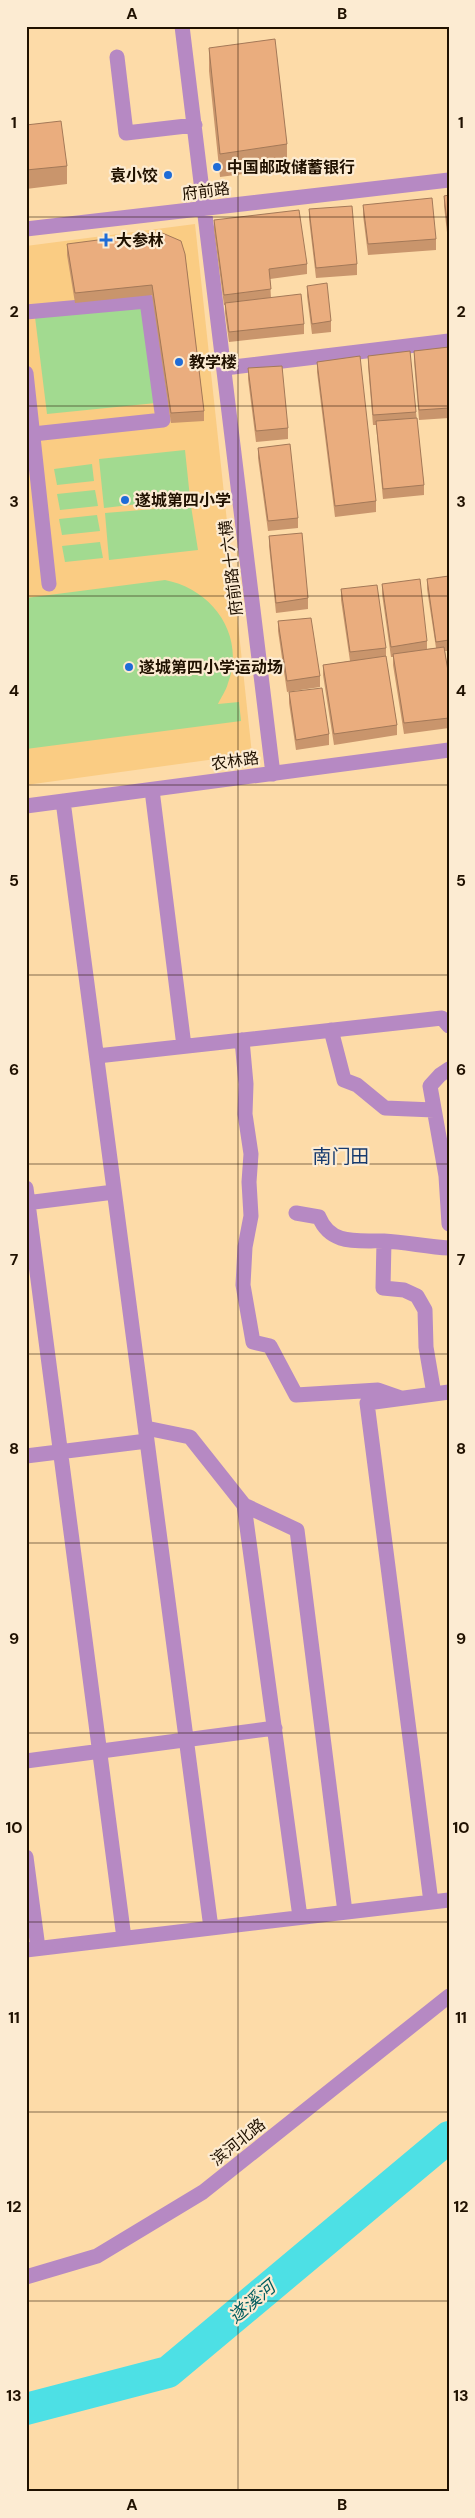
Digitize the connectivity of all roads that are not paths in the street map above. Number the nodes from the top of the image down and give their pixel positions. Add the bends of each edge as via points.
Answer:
1 (182, 26) edge
2 (117, 57) dead end
3 (195, 125) junction
4 (449, 180) edge
5 (206, 209) junction
6 (26, 229) edge
7 (26, 312) edge
8 (449, 341) edge
9 (225, 368) junction
10 (26, 373) edge
11 (33, 434) junction
12 (49, 584) dead end
13 (449, 750) edge
14 (273, 774) junction
15 (152, 790) junction
16 (63, 801) junction
17 (26, 806) edge
18 (449, 1026) edge
19 (331, 1030) junction
20 (242, 1040) junction
21 (184, 1046) junction
22 (97, 1056) junction
23 (449, 1069) edge
24 (434, 1110) junction
25 (26, 1188) edge
26 (114, 1192) junction
27 (27, 1203) edge
28 (296, 1213) dead end
29 (449, 1224) edge
30 (384, 1241) junction
31 (449, 1248) edge
32 (441, 1393) edge
33 (402, 1398) junction
34 (146, 1434) junction
35 (61, 1452) junction
36 (26, 1456) edge
37 (244, 1504) junction
38 (275, 1728) junction
39 (187, 1740) junction
40 (100, 1751) junction
41 (26, 1761) edge
42 (26, 1857) edge
43 (449, 1900) edge
44 (430, 1902) junction
45 (345, 1912) junction
46 (300, 1918) junction
47 (212, 1928) junction
48 (124, 1938) junction
49 (32, 1949) edge
50 (449, 1996) edge
51 (26, 2277) edge

1 - 3 street, 府前路十六横
2 - 3 street via 126,133
3 - 5 street, 府前路十六横
4 - 5 street, 府前路
5 - 6 street, 府前路
5 - 9 street, 府前路十六横
7 - 11 street via 147,301 163,420
8 - 9 street
9 - 14 street, 府前路十六横
10 - 11 street
11 - 12 street
13 - 14 street, 农林路
14 - 15 street, 农林路
15 - 16 street, 农林路
15 - 21 street
16 - 17 street, 农林路
16 - 22 street
18 - 19 street via 442,1018
19 - 20 street
19 - 24 street via 344,1080 357,1085 385,1108
20 - 21 street
20 - 33 street via 245,1114 251,1154 251,1216 242,1285 253,1342 270,1346 296,1395 378,1390
21 - 22 street
22 - 26 street
23 - 24 street via 430,1086
24 - 29 street via 446,1176
25 - 27 street
26 - 27 street
26 - 34 street
27 - 35 street
28 - 30 street via 319,1218 324,1229 338,1239
30 - 31 street
30 - 32 street via 383,1288 404,1290 417,1296 425,1310 426,1347
32 - 33 street
33 - 44 street via 367,1404
34 - 35 street
34 - 37 street via 190,1436
34 - 39 street
35 - 36 street
35 - 40 street
37 - 38 street
37 - 45 street via 297,1530
38 - 39 street
38 - 46 street
39 - 40 street
39 - 47 street
40 - 41 street
40 - 48 street
42 - 49 street
43 - 44 street
44 - 45 street
45 - 46 street
46 - 47 street
47 - 48 street
48 - 49 street
50 - 51 street, 滨河北路 via 203,2192 97,2256

